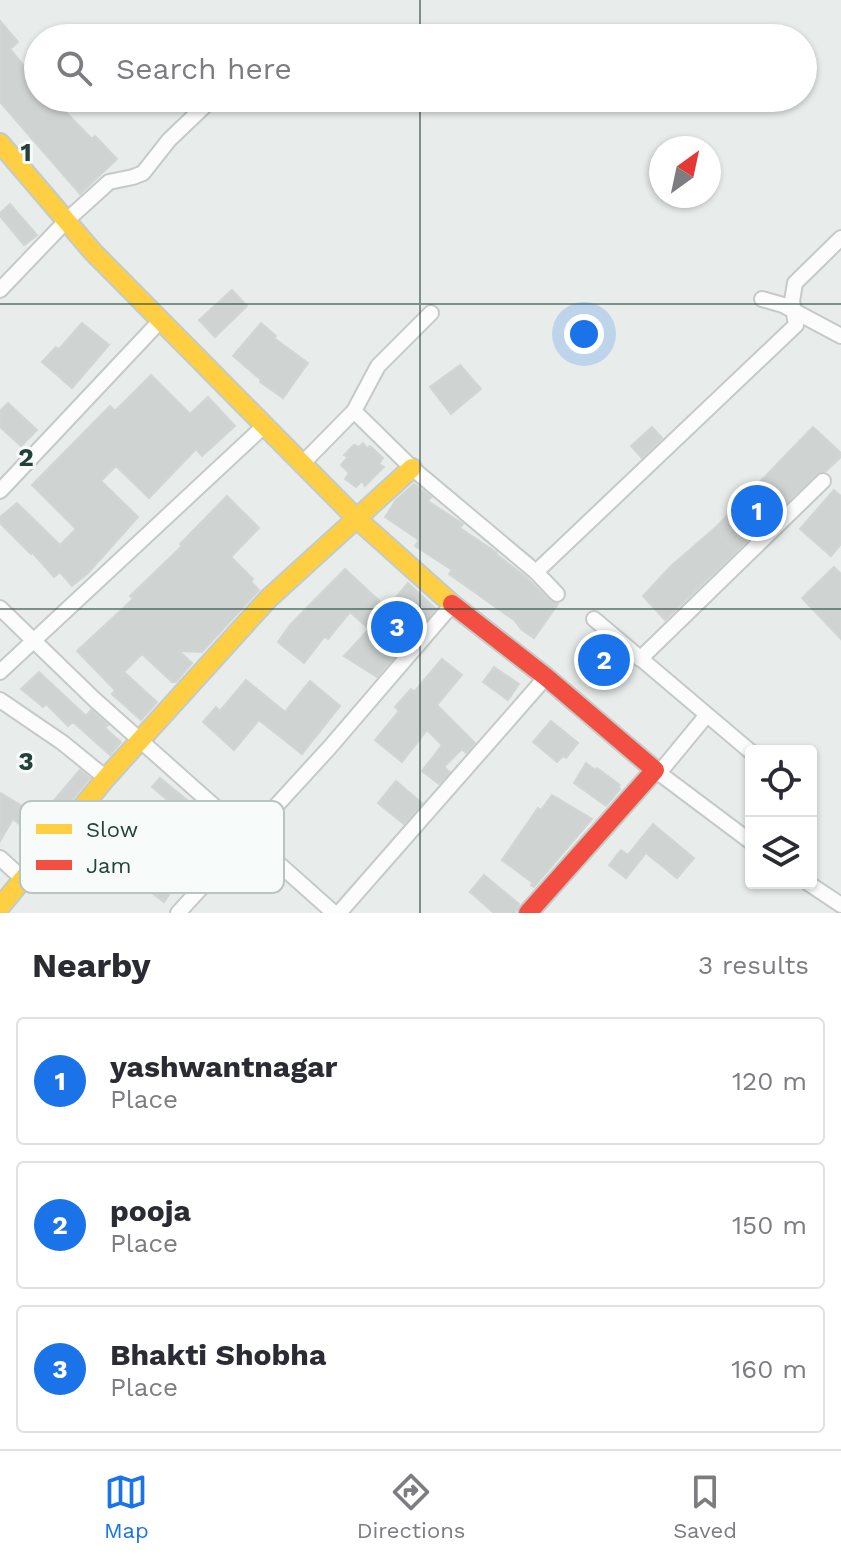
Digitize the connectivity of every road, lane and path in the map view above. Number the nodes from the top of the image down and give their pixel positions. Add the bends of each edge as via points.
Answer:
1 (198, 112) edge
2 (0, 143) edge
3 (66, 221) junction
4 (841, 238) edge
5 (0, 290) edge
6 (762, 299) dead end
7 (793, 311) junction
8 (431, 313) dead end
9 (161, 320) junction
10 (838, 330) edge
11 (354, 411) junction
12 (264, 426) junction
13 (301, 465) junction
14 (412, 468) junction
15 (823, 481) dead end
16 (0, 491) edge
17 (357, 519) junction
18 (536, 572) junction
19 (557, 594) dead end
20 (452, 605) junction
21 (0, 608) edge
22 (594, 619) dead end
23 (33, 640) junction
24 (640, 659) junction
25 (0, 672) edge
26 (546, 677) junction
27 (0, 700) edge
28 (706, 716) junction
29 (140, 741) junction
30 (745, 747) edge
31 (657, 771) junction
32 (106, 778) junction
33 (87, 801) edge
34 (207, 801) edge
35 (280, 801) edge
36 (745, 837) edge
37 (0, 858) edge
38 (284, 869) edge
39 (20, 876) edge
40 (20, 883) edge
41 (817, 889) edge
42 (196, 893) edge
43 (841, 905) edge
44 (0, 907) edge
45 (178, 913) edge
46 (336, 913) edge
47 (528, 913) edge

1 - 3 street via 143,173 109,182
2 - 3 street
3 - 5 street
3 - 9 street
4 - 7 street via 795,283
6 - 7 street
7 - 10 street
7 - 18 street via 796,325
8 - 11 street via 378,366
9 - 12 street
9 - 16 street
11 - 13 street
11 - 14 street
12 - 13 street
12 - 23 street
13 - 17 street
14 - 17 street
14 - 18 street
15 - 24 street
17 - 20 street
17 - 29 street via 268,599
18 - 19 street
20 - 26 street
20 - 35 street
21 - 23 street
22 - 24 street
23 - 25 street
23 - 29 street
24 - 28 street
26 - 31 street
26 - 46 street
27 - 32 street
28 - 30 street
28 - 31 street
29 - 32 street
29 - 34 street
31 - 36 street
31 - 47 street
32 - 33 street
37 - 39 street
38 - 46 street
40 - 44 street
41 - 43 street
42 - 45 street

